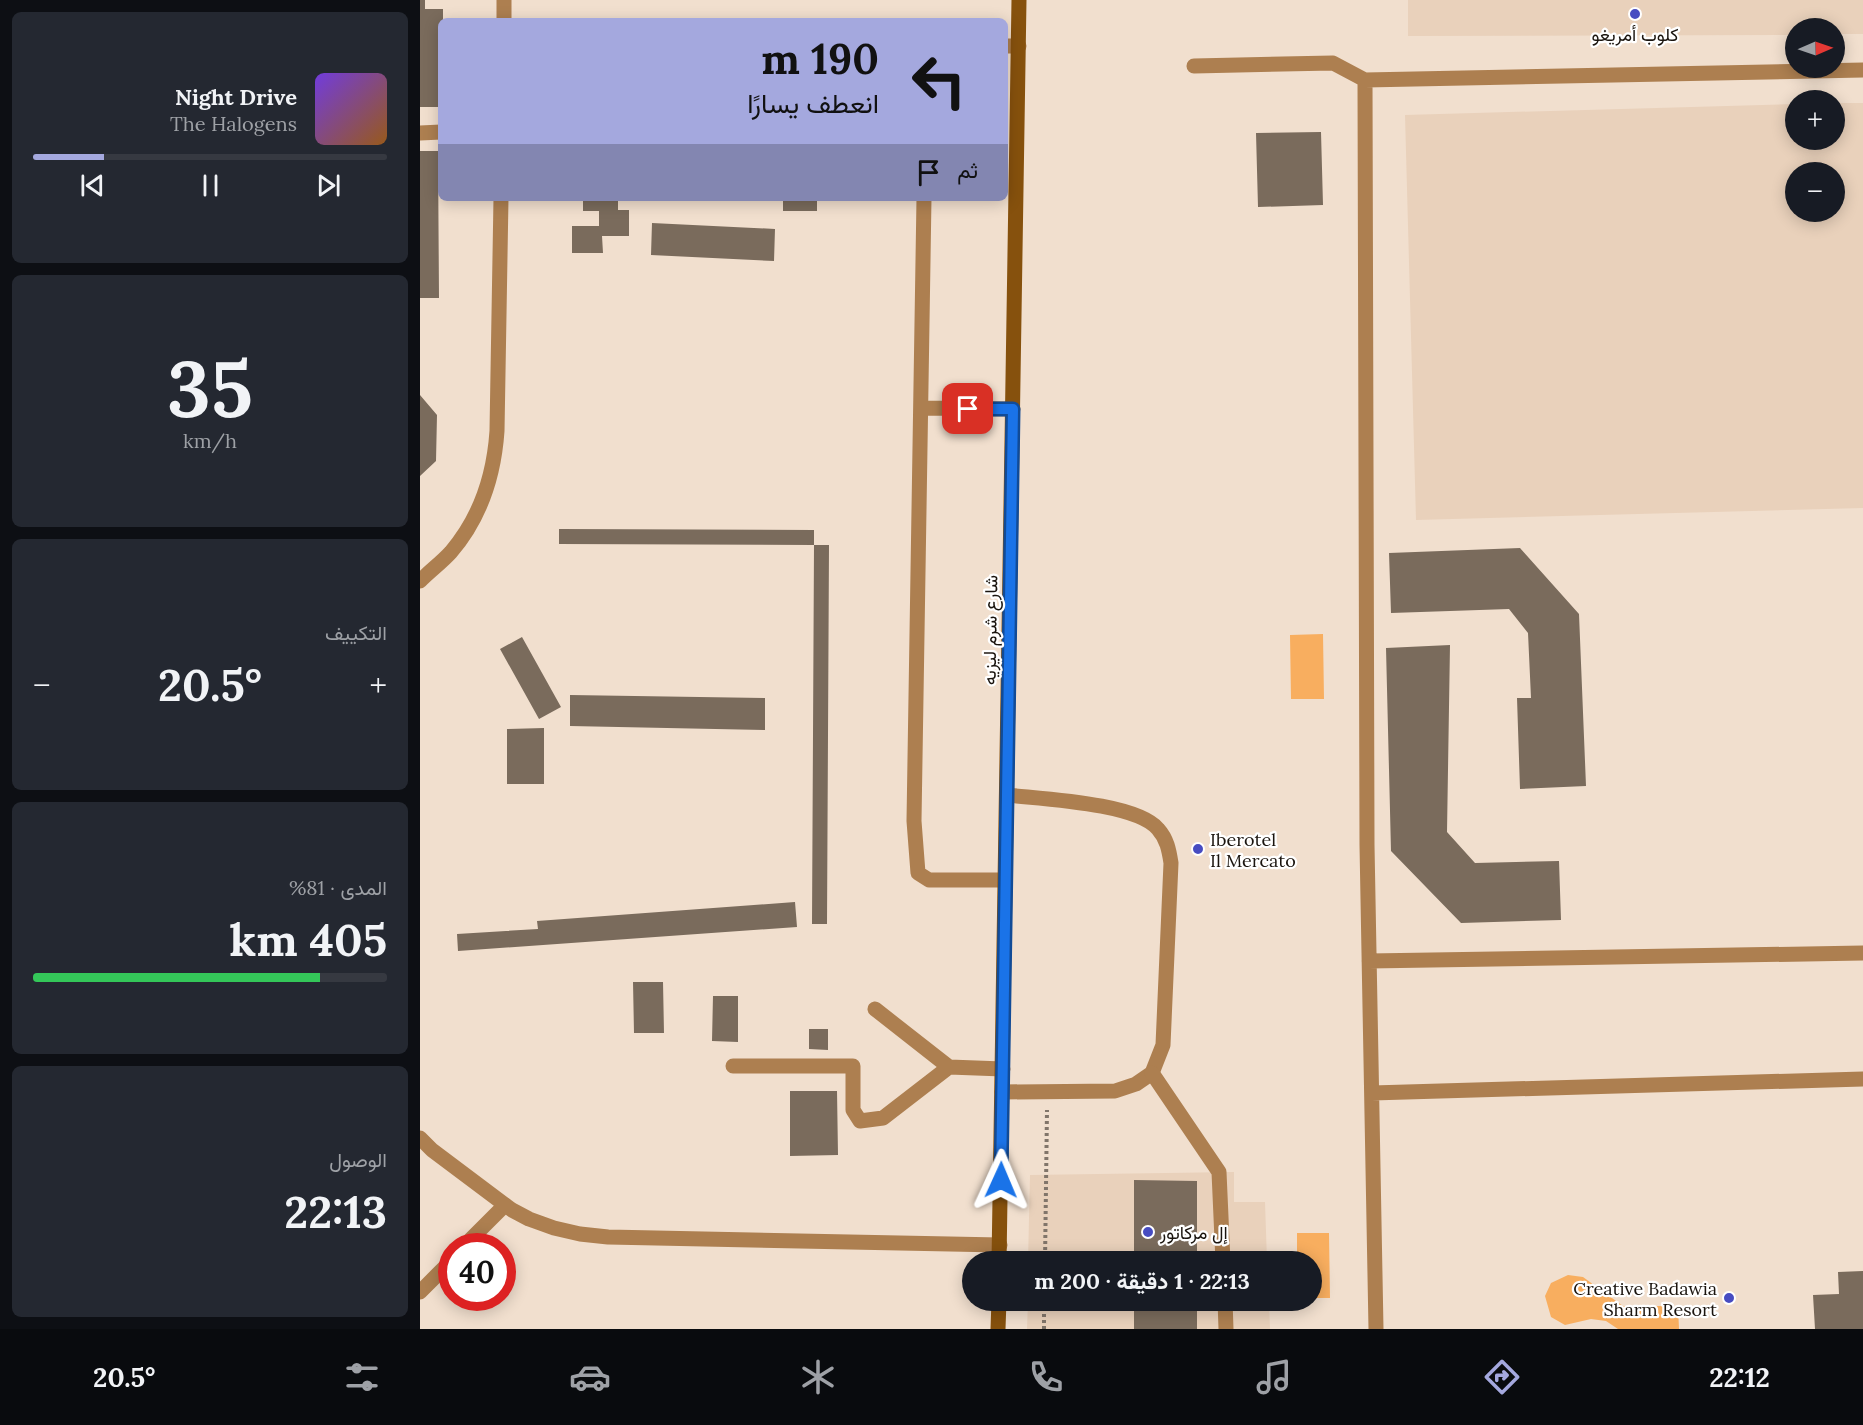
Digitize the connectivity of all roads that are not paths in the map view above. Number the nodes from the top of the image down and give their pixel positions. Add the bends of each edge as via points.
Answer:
1 (504, 0) edge
2 (1019, 0) edge
3 (504, 18) edge
4 (1012, 46) edge
5 (1194, 66) dead end
6 (1863, 70) edge
7 (1365, 80) junction
8 (438, 132) edge
9 (420, 133) edge
10 (501, 201) edge
11 (924, 201) edge
12 (922, 408) junction
13 (1013, 409) junction
14 (420, 581) edge
15 (1007, 795) junction
16 (1005, 880) junction
17 (1863, 953) edge
18 (1369, 961) junction
19 (874, 1009) dead end
20 (734, 1066) dead end
21 (949, 1067) junction
22 (1003, 1069) junction
23 (1152, 1073) junction
24 (1863, 1078) edge
25 (1002, 1092) junction
26 (1372, 1093) junction
27 (420, 1138) edge
28 (505, 1205) junction
29 (477, 1233) edge
30 (1000, 1245) junction
31 (1000, 1251) edge
32 (1223, 1251) edge
33 (438, 1274) edge
34 (420, 1292) edge
35 (999, 1311) edge
36 (1225, 1311) edge
37 (998, 1329) edge
38 (1226, 1329) edge
39 (1376, 1329) edge

1 - 3 street
2 - 4 street, شارع شرم ليزيه
4 - 13 street, شارع شرم ليزيه
5 - 7 street via 1334,63
6 - 7 street
7 - 18 street
8 - 9 street
10 - 14 street via 493,467 465,533
11 - 12 street
12 - 13 street
12 - 16 street via 914,821 918,873 929,880
13 - 15 street, شارع شرم ليزيه
15 - 16 street, شارع شرم ليزيه
15 - 23 street via 1121,809 1158,828 1168,844 1171,863 1163,1045
16 - 22 street, شارع شرم ليزيه
17 - 18 street
18 - 26 street
19 - 21 street
20 - 21 street via 854,1066 853,1110 860,1120 883,1118
21 - 22 street
22 - 25 street, شارع شرم ليزيه
23 - 25 street via 1115,1091
23 - 32 street via 1219,1172
24 - 26 street
25 - 30 street, شارع شرم ليزيه
26 - 39 street
27 - 28 street
28 - 29 street
28 - 30 street via 555,1228 608,1237
30 - 31 street, شارع شرم ليزيه
33 - 34 street
35 - 37 street
36 - 38 street

